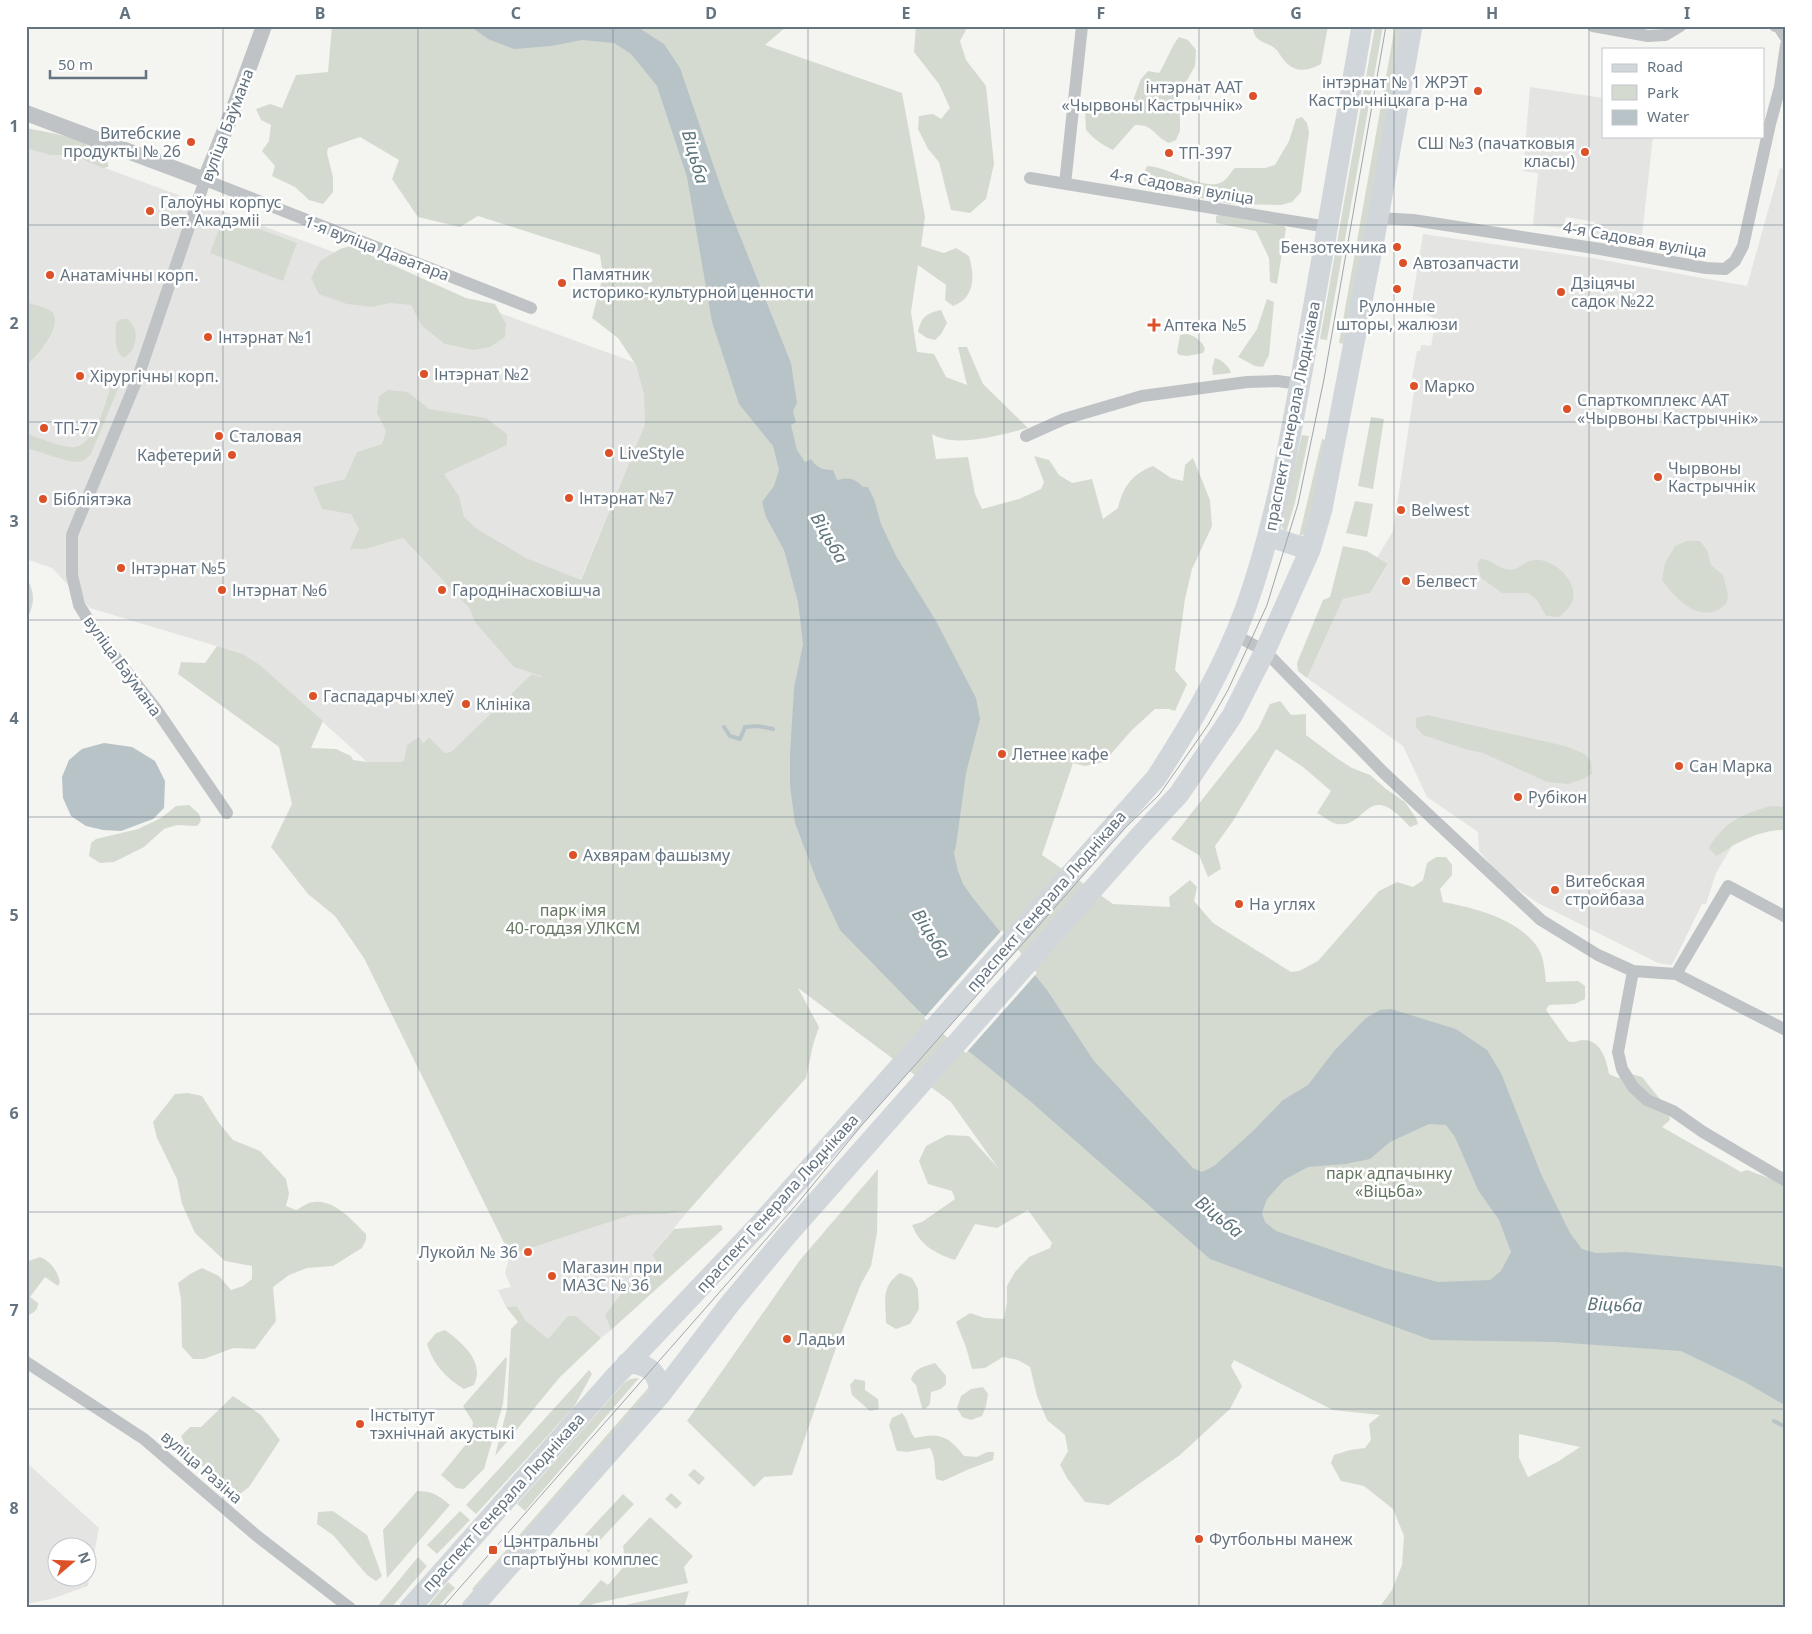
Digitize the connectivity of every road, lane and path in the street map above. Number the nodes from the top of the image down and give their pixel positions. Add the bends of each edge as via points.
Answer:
1 (264, 26) edge
2 (1082, 26) edge
3 (1362, 26) edge
4 (1412, 26) edge
5 (1592, 26) edge
6 (1680, 26) edge
7 (1775, 26) edge
8 (1786, 38) edge
9 (1786, 45) edge
10 (1783, 88) edge
11 (26, 113) edge
12 (1030, 178) dead end
13 (205, 180) junction
14 (1065, 184) junction
15 (1378, 218) junction
16 (1328, 227) junction
17 (531, 308) dead end
18 (1300, 384) junction
19 (1026, 436) dead end
20 (1268, 536) junction
21 (1310, 550) junction
22 (1234, 635) junction
23 (1265, 651) junction
24 (226, 813) dead end
25 (1786, 916) edge
26 (1633, 972) junction
27 (1676, 974) junction
28 (1786, 1030) edge
29 (1786, 1181) edge
30 (771, 1233) junction
31 (26, 1362) edge
32 (628, 1363) junction
33 (660, 1394) junction
34 (350, 1608) edge
35 (410, 1608) edge
36 (472, 1608) edge

1 - 13 street, вуліца Баўмана
2 - 14 street
3 - 16 main road, праспект Генерала Люднікава
4 - 15 main road, праспект Генерала Люднікава
5 - 6 street via 1648,36 1665,35
7 - 8 street
9 - 10 street
10 - 15 street, 4-я Садовая вуліца via 1770,124 1743,246 1735,261 1725,269 1422,221
11 - 13 street, 1-я вуліца Даватара
12 - 14 street, 4-я Садовая вуліца
13 - 17 street, 1-я вуліца Даватара
13 - 24 street, вуліца Баўмана via 138,377 72,534 72,575 79,605 93,627 156,709
14 - 16 street, 4-я Садовая вуліца
15 - 21 main road, праспект Генерала Люднікава via 1329,476
16 - 18 main road, праспект Генерала Люднікава
18 - 19 street via 1247,382 1142,396 1064,419
18 - 20 main road, праспект Генерала Люднікава
20 - 21 main road
20 - 22 main road, праспект Генерала Люднікава
21 - 23 main road, праспект Генерала Люднікава
22 - 23 street
22 - 30 main road, праспект Генерала Люднікава via 1193,720 1156,778 854,1119
23 - 26 street via 1384,773 1541,920
23 - 30 main road, праспект Генерала Люднікава via 1232,716 1179,794 874,1137
25 - 27 street via 1728,886
26 - 27 street
26 - 29 street via 1618,1052 1622,1069 1632,1087 1648,1100
27 - 28 street
30 - 32 main road, праспект Генерала Люднікава
30 - 33 main road, праспект Генерала Люднікава via 729,1305
31 - 34 street, вуліца Разіна via 144,1438 257,1536
32 - 33 main road via 640,1364 651,1370 660,1384
32 - 35 main road, праспект Генерала Люднікава
33 - 36 main road, праспект Генерала Люднікава

